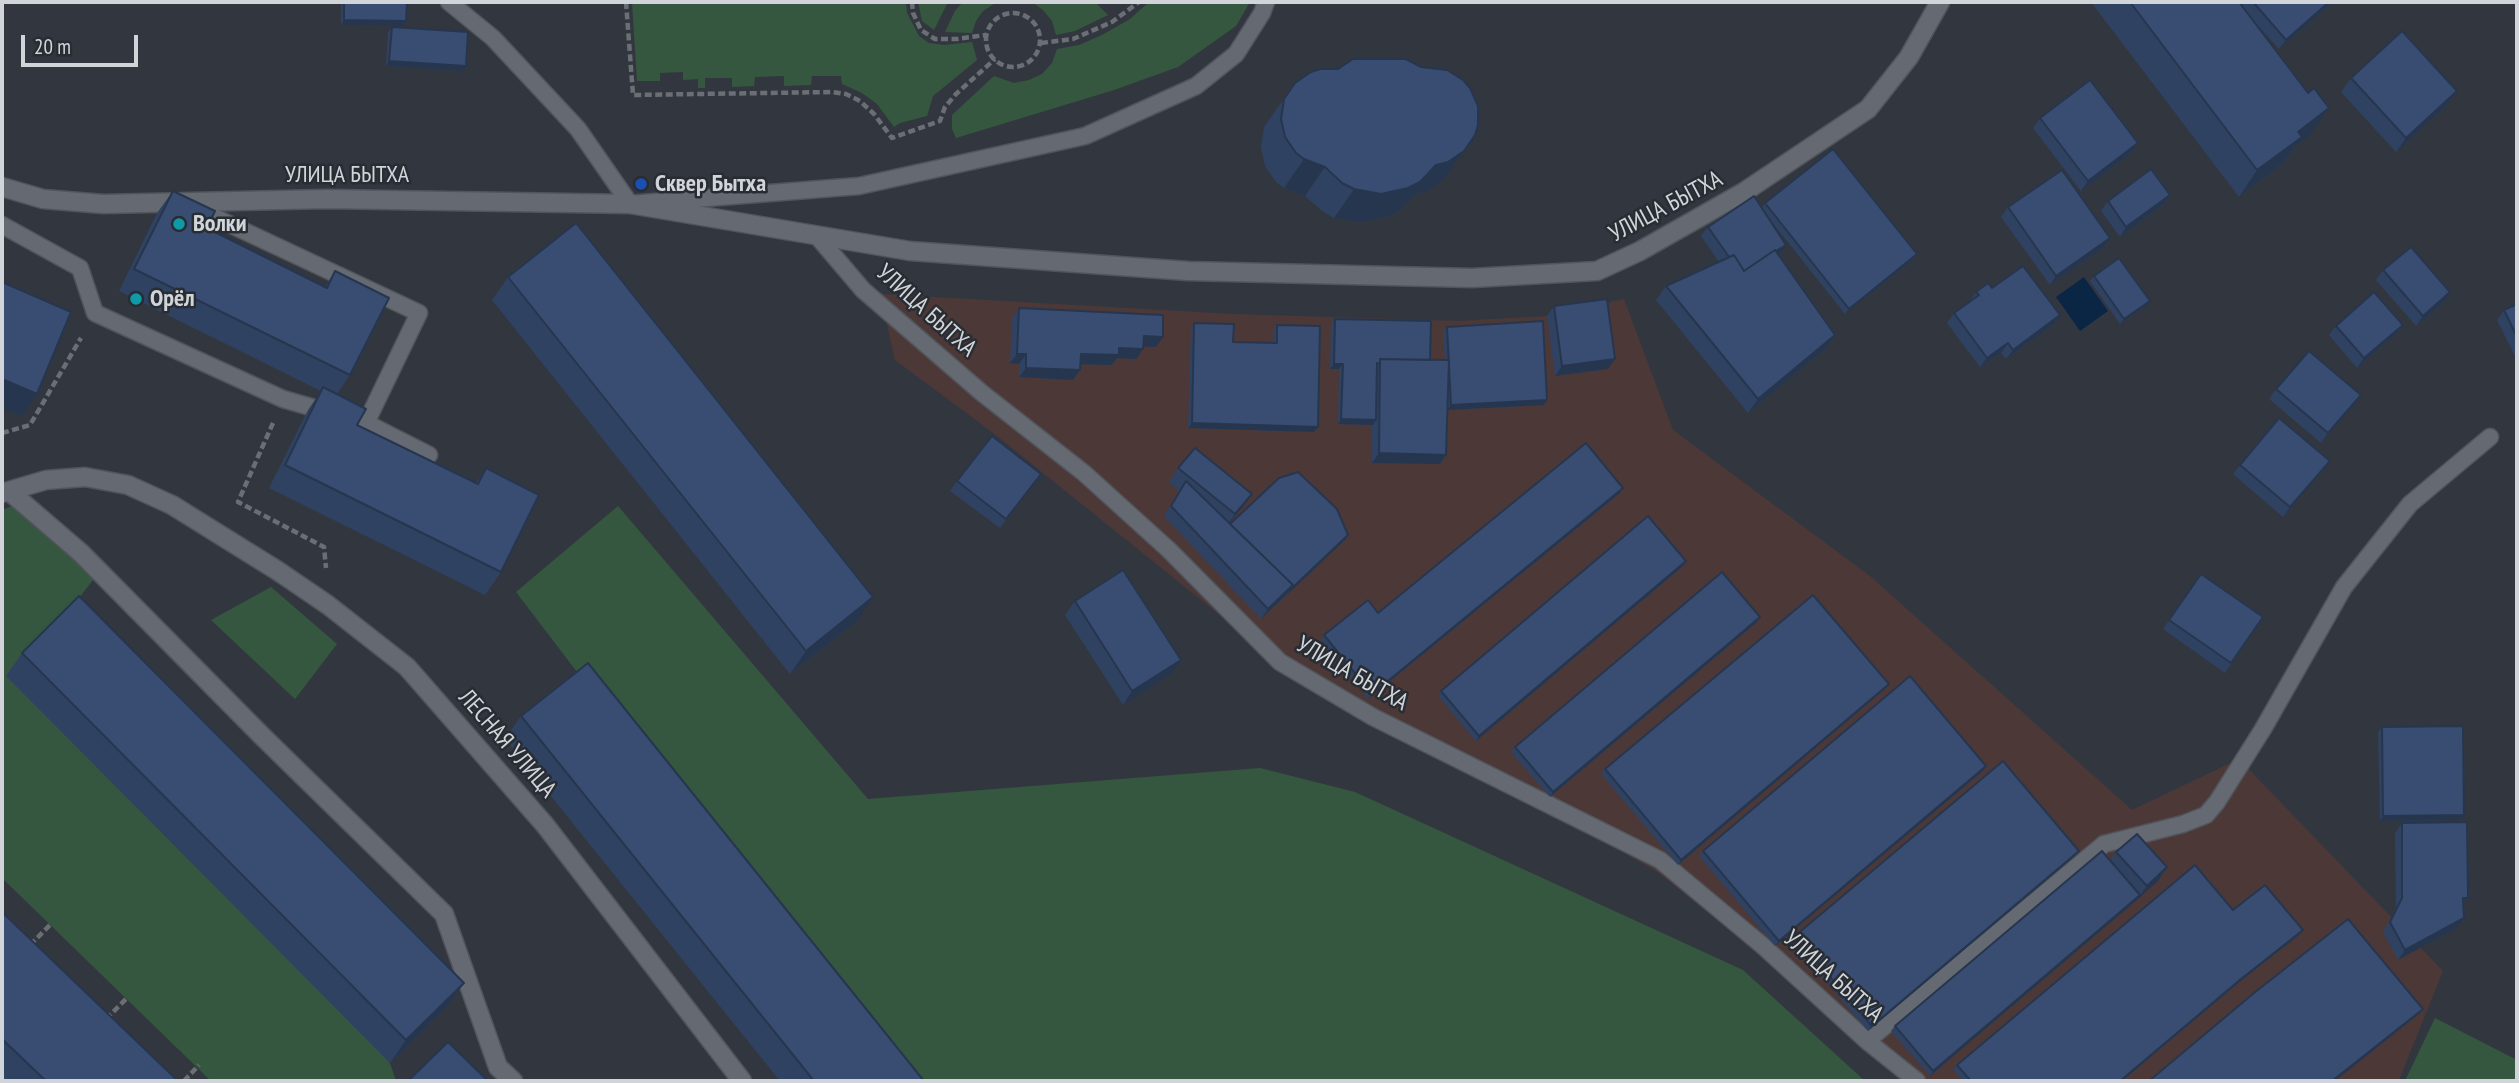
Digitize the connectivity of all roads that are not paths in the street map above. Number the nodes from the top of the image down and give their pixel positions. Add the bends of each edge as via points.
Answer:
1 (449, 2) edge
2 (1266, 2) edge
3 (1941, 2) edge
4 (2, 187) edge
5 (182, 201) junction
6 (630, 204) junction
7 (2, 225) edge
8 (817, 236) junction
9 (366, 423) junction
10 (2490, 437) dead end
11 (429, 455) dead end
12 (5, 492) edge
13 (1867, 1041) junction
14 (513, 1081) edge
15 (742, 1081) edge
16 (1917, 1081) edge

1 - 6 lane via 493,38 578,129
2 - 6 lane via 1236,54 1196,86 1085,136 859,187
3 - 8 street, УЛИЦА БЫТХА via 1909,57 1868,109 1744,192 1597,271 1472,278 1188,271 910,251
4 - 5 street, УЛИЦА БЫТХА via 43,198 103,204
5 - 6 street, УЛИЦА БЫТХА
5 - 9 lane via 419,313
6 - 8 street, УЛИЦА БЫТХА
7 - 9 lane via 80,268 95,313 283,400
8 - 13 lane, УЛИЦА БЫТХА via 863,290 1084,473 1169,550 1280,662 1373,717 1660,860
9 - 11 lane
10 - 13 lane via 2410,504 2344,587 2263,729 2206,815 2104,844
12 - 14 street via 81,553 444,914 498,1067
12 - 15 street, ЛЕСНАЯ УЛИЦА via 85,477 128,485 172,505 278,571 407,667 545,825
13 - 16 lane, УЛИЦА БЫТХА

